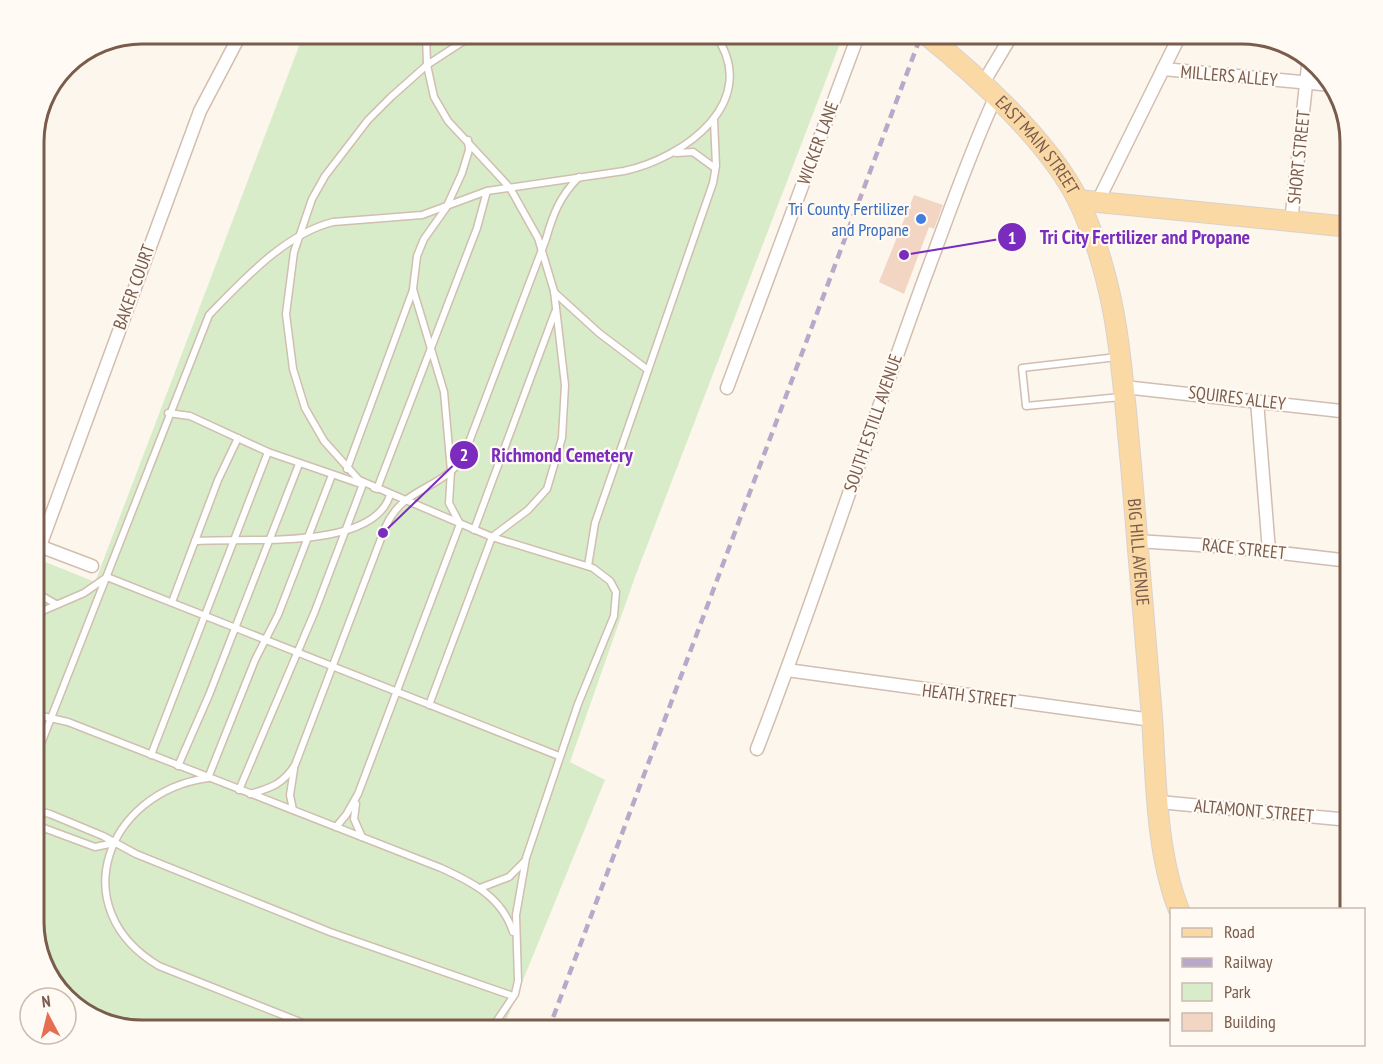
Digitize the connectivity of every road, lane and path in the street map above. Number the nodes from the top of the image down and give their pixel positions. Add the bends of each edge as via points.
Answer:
1 (235, 44) edge
2 (426, 44) edge
3 (459, 44) edge
4 (722, 44) edge
5 (855, 44) edge
6 (936, 44) edge
7 (1008, 44) edge
8 (1175, 44) edge
9 (427, 65) junction
10 (1163, 69) junction
11 (1308, 70) edge
12 (1307, 83) junction
13 (1320, 84) edge
14 (988, 92) junction
15 (714, 120) junction
16 (468, 139) junction
17 (672, 153) junction
18 (715, 168) junction
19 (579, 176) junction
20 (510, 188) junction
21 (487, 191) junction
22 (1087, 202) junction
23 (446, 208) junction
24 (1291, 222) junction
25 (1340, 226) edge
26 (300, 236) junction
27 (542, 250) junction
28 (413, 290) junction
29 (554, 291) junction
30 (556, 309) junction
31 (432, 346) junction
32 (1121, 357) junction
33 (648, 370) junction
34 (727, 388) dead end
35 (1124, 392) junction
36 (1257, 401) junction
37 (1340, 411) edge
38 (168, 413) junction
39 (238, 438) junction
40 (268, 452) junction
41 (299, 464) junction
42 (347, 469) junction
43 (452, 471) junction
44 (332, 475) junction
45 (363, 484) junction
46 (377, 489) junction
47 (390, 495) junction
48 (403, 501) junction
49 (460, 524) junction
50 (44, 526) edge
51 (344, 529) junction
52 (474, 530) junction
53 (492, 537) junction
54 (234, 539) junction
55 (307, 539) junction
56 (269, 540) junction
57 (195, 541) junction
58 (1137, 541) junction
59 (44, 548) edge
60 (1269, 551) junction
61 (1340, 560) edge
62 (92, 566) dead end
63 (588, 567) junction
64 (107, 577) junction
65 (44, 597) edge
66 (172, 602) junction
67 (56, 604) junction
68 (44, 610) edge
69 (204, 616) junction
70 (235, 627) junction
71 (266, 640) junction
72 (298, 651) junction
73 (333, 666) junction
74 (787, 670) junction
75 (396, 691) junction
76 (429, 705) junction
77 (44, 716) edge
78 (52, 717) junction
79 (1152, 720) junction
80 (44, 737) edge
81 (757, 749) dead end
82 (151, 755) junction
83 (560, 756) junction
84 (295, 765) junction
85 (178, 766) junction
86 (208, 778) junction
87 (239, 790) junction
88 (250, 794) junction
89 (358, 794) junction
90 (1159, 802) junction
91 (293, 810) junction
92 (44, 813) edge
93 (1340, 819) edge
94 (336, 827) junction
95 (44, 828) edge
96 (362, 837) junction
97 (114, 843) junction
98 (526, 858) junction
99 (480, 888) junction
100 (1179, 908) edge
101 (515, 938) junction
102 (513, 996) junction
103 (295, 1020) edge
104 (497, 1020) edge

1 - 50 street, BAKER COURT via 196,121
2 - 9 lane
3 - 9 lane
4 - 15 lane via 729,73
5 - 34 street, WICKER LANE
6 - 14 main road, EAST MAIN STREET
7 - 14 street, SOUTH ESTILL AVENUE
8 - 10 street, MILLERS ALLEY
9 - 16 lane via 434,97 448,121
9 - 26 lane via 384,104 344,151 317,188
10 - 12 street, MILLERS ALLEY
10 - 22 street, MILLERS ALLEY
11 - 12 street, SHORT STREET
12 - 13 street, MILLERS ALLEY
12 - 24 street, SHORT STREET
14 - 22 main road, EAST MAIN STREET via 1043,148
14 - 74 street, SOUTH ESTILL AVENUE via 964,172
15 - 17 lane via 703,133
15 - 18 lane
16 - 20 lane
16 - 23 lane via 467,159
17 - 18 lane via 693,152
17 - 19 lane via 640,167
18 - 33 lane via 708,201
19 - 20 lane
19 - 27 lane via 561,197
20 - 21 lane
20 - 27 lane via 530,220
21 - 23 lane
21 - 31 lane
22 - 24 main road, EAST MAIN STREET
22 - 32 main road, BIG HILL AVENUE via 1112,296
23 - 26 lane via 422,215 333,222
23 - 28 lane via 417,256
24 - 25 main road, EAST MAIN STREET
26 - 38 lane via 238,285 208,315
26 - 42 lane via 286,314 293,369 317,431
27 - 29 lane
27 - 43 lane via 468,446
28 - 31 lane
28 - 42 lane
29 - 30 lane
29 - 33 lane via 599,333
30 - 52 lane
30 - 53 lane via 565,385 556,465 547,489 537,501
31 - 43 lane via 444,392
31 - 46 lane
32 - 35 main road, BIG HILL AVENUE
32 - 35 lane via 1022,368 1026,406
33 - 63 lane via 595,523
35 - 36 street, SQUIRES ALLEY
35 - 58 main road, BIG HILL AVENUE
36 - 37 street, SQUIRES ALLEY
36 - 60 street
38 - 39 lane via 190,416
38 - 64 lane
39 - 40 lane
39 - 57 lane
40 - 41 lane
40 - 54 lane
41 - 44 lane
41 - 56 lane
42 - 46 lane
43 - 48 lane
43 - 49 lane via 449,503
44 - 45 lane
44 - 55 lane
45 - 46 lane
45 - 51 lane
46 - 47 lane
47 - 48 lane
47 - 51 lane via 380,514
48 - 49 lane
48 - 73 lane via 385,528
49 - 52 lane
49 - 75 lane
51 - 55 lane
51 - 72 lane
52 - 53 lane
53 - 63 lane
53 - 76 lane
54 - 56 lane
54 - 57 lane
54 - 69 lane
55 - 56 lane
55 - 71 lane
56 - 70 lane
57 - 66 lane
58 - 60 street, RACE STREET
58 - 79 main road, BIG HILL AVENUE
59 - 62 street
60 - 61 street, RACE STREET
63 - 83 lane via 610,581 617,604
64 - 66 lane
64 - 67 lane via 84,593
64 - 78 lane
65 - 67 lane
66 - 69 lane
67 - 68 lane
69 - 70 lane
69 - 82 lane
70 - 71 lane
70 - 85 lane
71 - 72 lane
71 - 86 lane
72 - 73 lane
72 - 87 lane
73 - 75 lane
73 - 84 lane
74 - 79 street, HEATH STREET
74 - 81 street, SOUTH ESTILL AVENUE
75 - 76 lane
75 - 89 lane
76 - 83 lane
77 - 78 lane
78 - 80 lane
78 - 82 lane
79 - 90 main road, BIG HILL AVENUE
82 - 85 lane
83 - 98 lane
84 - 88 lane via 275,787
84 - 91 lane via 290,795
85 - 86 lane
86 - 87 lane
86 - 97 lane via 185,781 159,793 136,811
87 - 88 lane
88 - 91 lane
89 - 94 lane
89 - 96 lane via 354,819
90 - 93 street, ALTAMONT STREET
90 - 100 main road, BIG HILL AVENUE via 1169,885
91 - 94 lane
92 - 97 lane
94 - 96 lane
95 - 97 lane via 95,847
96 - 99 lane
97 - 102 lane via 330,932
97 - 103 lane via 106,875 109,903 120,929 136,950 173,972
98 - 99 lane via 509,877
98 - 101 lane
99 - 101 lane via 505,914
101 - 102 lane via 518,981
102 - 104 lane

